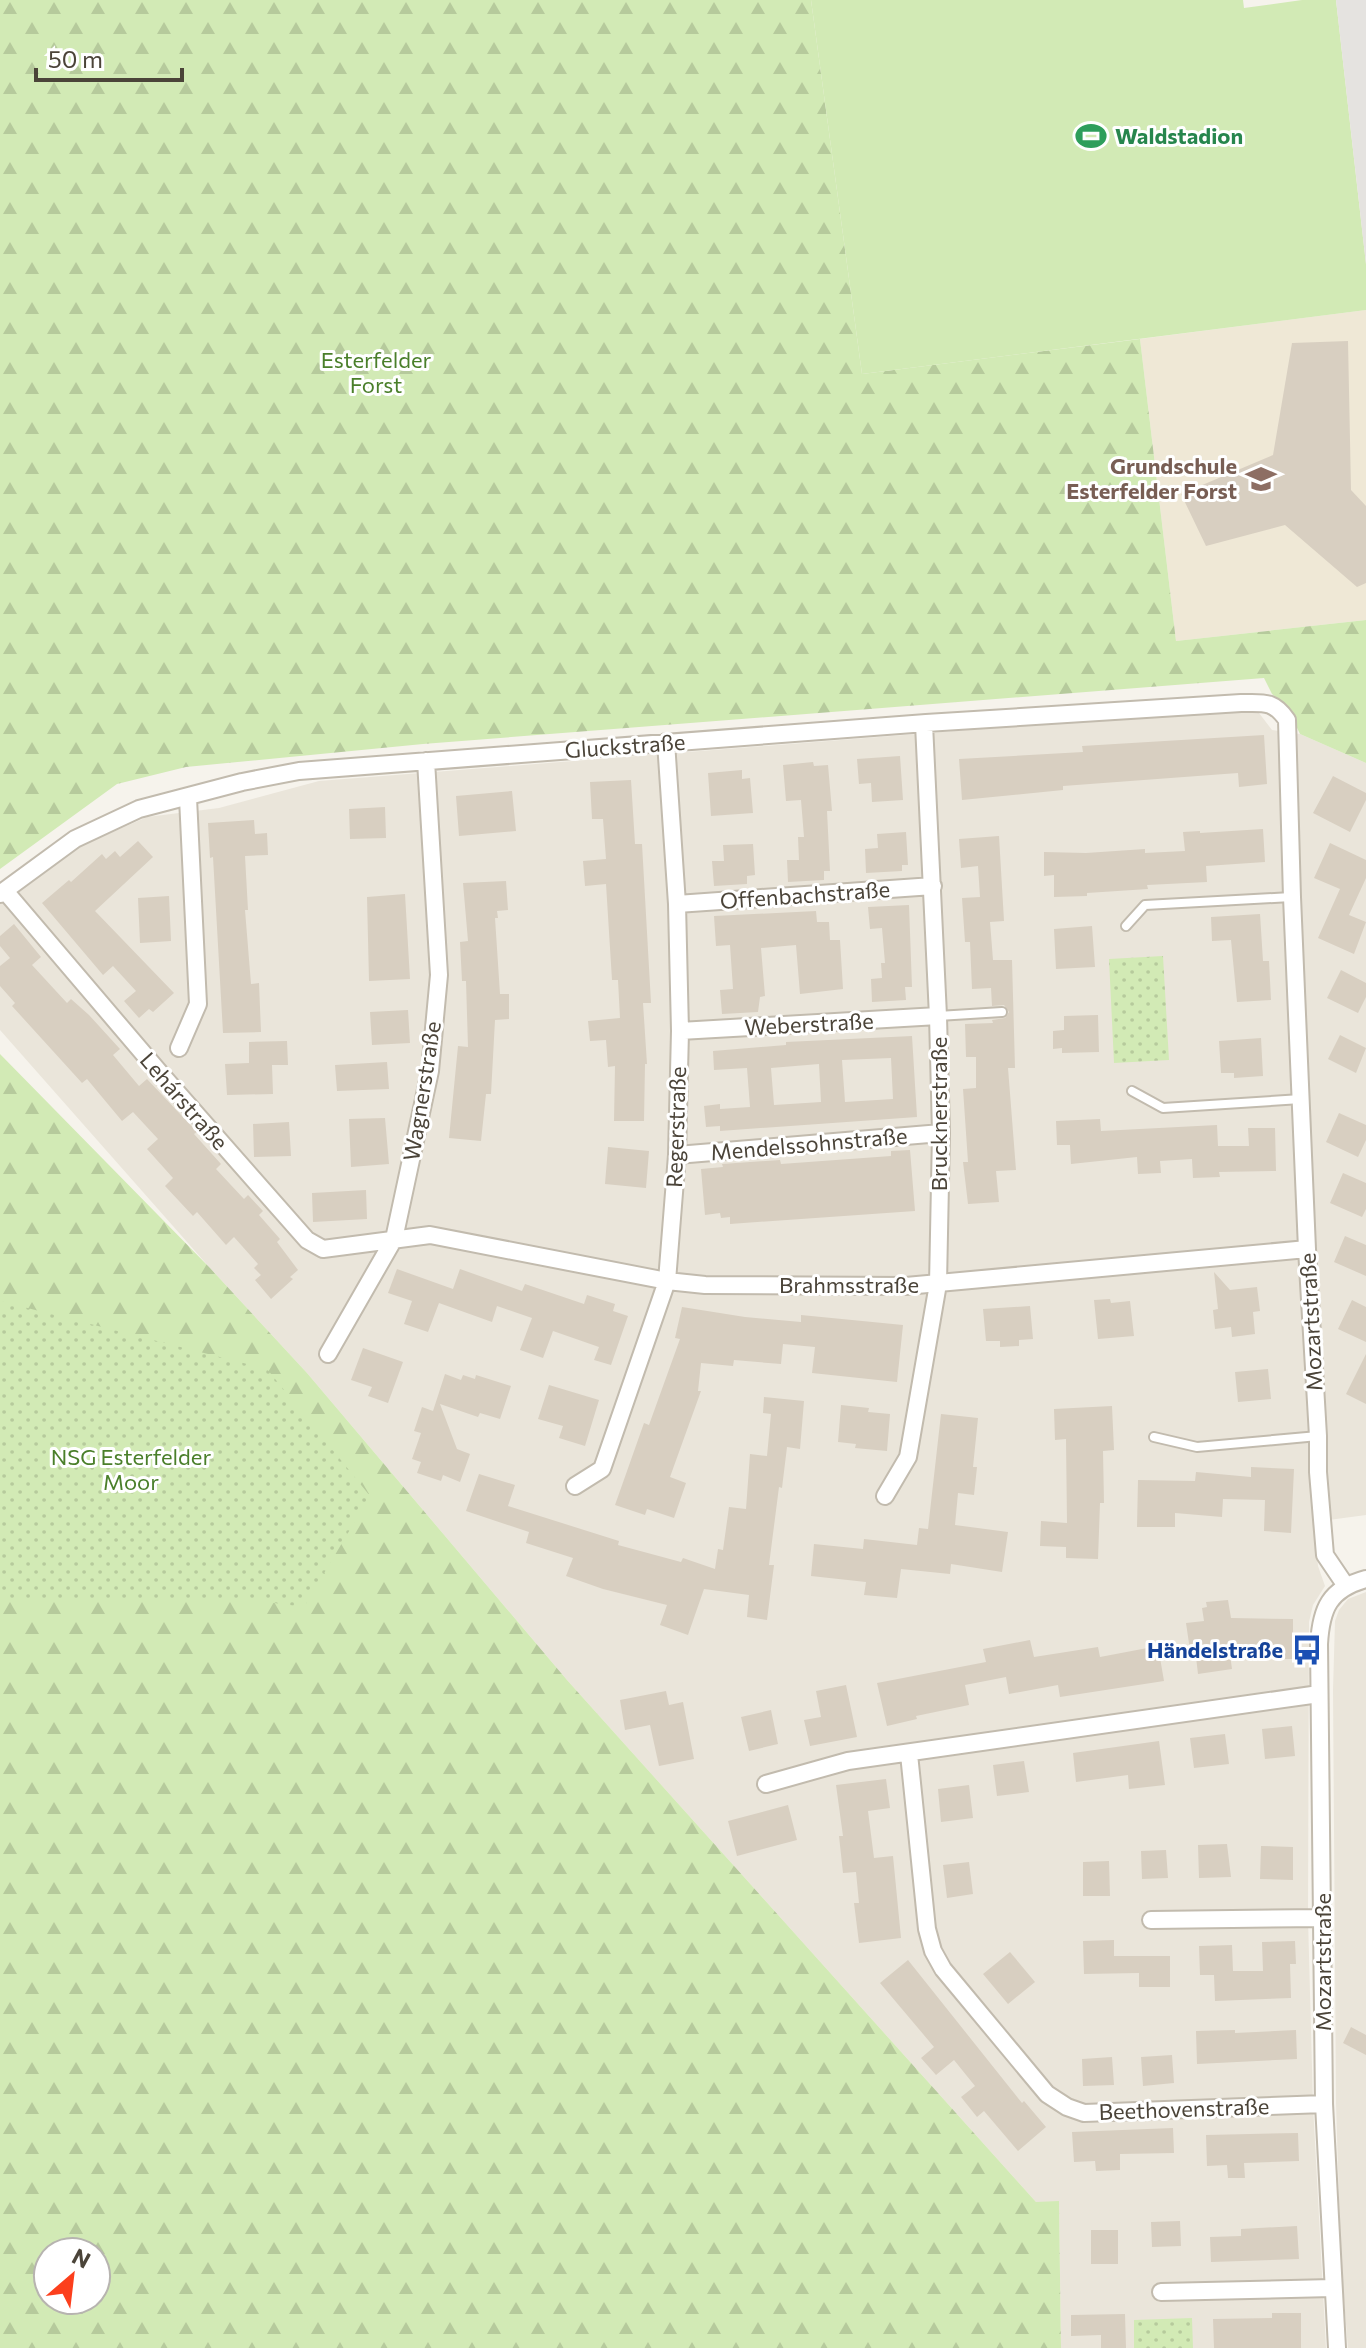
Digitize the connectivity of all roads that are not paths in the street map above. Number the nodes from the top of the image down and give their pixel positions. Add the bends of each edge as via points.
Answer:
1 (1279, 708) joint
2 (924, 724) junction
3 (666, 742) junction
4 (426, 761) junction
5 (188, 798) junction
6 (933, 886) junction
7 (2, 893) edge
8 (1292, 897) junction
9 (677, 904) junction
10 (1126, 926) dead end
11 (1002, 1012) dead end
12 (938, 1016) junction
13 (680, 1031) junction
14 (179, 1048) dead end
15 (1132, 1091) dead end
16 (1302, 1099) junction
17 (941, 1133) junction
18 (677, 1155) junction
19 (394, 1239) junction
20 (1307, 1249) junction
21 (667, 1281) junction
22 (938, 1284) junction
23 (328, 1354) dead end
24 (1318, 1436) junction
25 (1154, 1437) dead end
26 (575, 1486) dead end
27 (885, 1496) dead end
28 (1366, 1579) edge
29 (1346, 1586) junction
30 (1319, 1694) junction
31 (909, 1754) junction
32 (766, 1784) dead end
33 (1323, 1918) junction
34 (1151, 1920) dead end
35 (1324, 2104) junction
36 (1332, 2288) junction
37 (1161, 2292) dead end
38 (1337, 2348) edge

1 - 2 street, Gluckstraße via 1241,703
1 - 8 street, Mozartstraße via 1287,720
2 - 3 street, Gluckstraße
2 - 6 street, Brucknerstraße
3 - 4 street, Gluckstraße
3 - 9 street, Regerstraße
4 - 5 street, Gluckstraße via 299,771
4 - 19 street, Wagnerstraße via 439,975 430,1071
5 - 7 street, Gluckstraße via 139,809 75,839
5 - 14 street, Lehárstraße via 198,1004
6 - 9 street, Offenbachstraße
6 - 12 street, Brucknerstraße
7 - 19 street, Lehárstraße via 307,1240 323,1249
8 - 10 lane via 1145,905
8 - 16 street, Mozartstraße
9 - 13 street, Regerstraße
11 - 12 lane
12 - 13 street, Weberstraße
12 - 17 street, Brucknerstraße
13 - 18 street, Regerstraße
15 - 16 lane via 1163,1108
16 - 20 street, Mozartstraße
17 - 18 street, Mendelssohnstraße
17 - 22 street, Brucknerstraße
18 - 21 street, Regerstraße
19 - 21 street, Brahmsstraße via 430,1235
19 - 23 street, Wagnerstraße
20 - 22 street, Brahmsstraße
20 - 24 street, Mozartstraße
21 - 22 street, Brahmsstraße
21 - 26 street, Regerstraße via 602,1469
22 - 27 street, Brucknerstraße via 908,1457
24 - 25 lane via 1197,1447
24 - 29 street, Mozartstraße via 1325,1555
28 - 29 street
29 - 30 street, Mozartstraße via 1323,1611
30 - 31 street
30 - 33 street, Mozartstraße
31 - 32 street via 848,1761
31 - 35 street, Beethovenstraße via 933,1951 1047,2094 1084,2113
33 - 34 street
33 - 35 street, Mozartstraße
35 - 36 street, Mozartstraße
36 - 37 street
36 - 38 street, Mozartstraße

